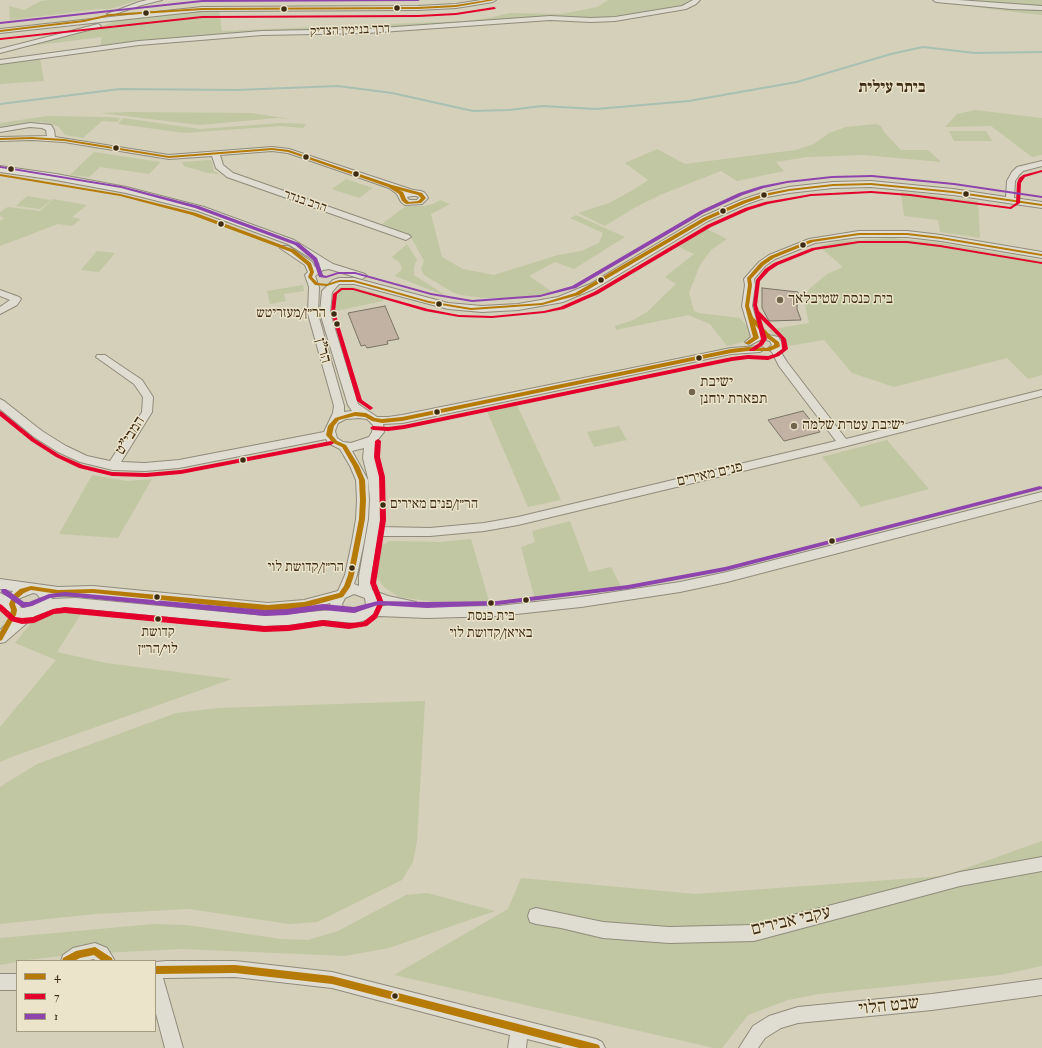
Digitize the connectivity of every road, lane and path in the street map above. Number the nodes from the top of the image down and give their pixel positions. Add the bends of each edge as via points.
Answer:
1 (159, 0) edge
2 (360, 0) edge
3 (493, 0) edge
4 (697, 0) edge
5 (936, 0) edge
6 (331, 7) junction
7 (1042, 8) edge
8 (110, 17) junction
9 (0, 31) edge
10 (0, 51) edge
11 (0, 62) edge
12 (0, 130) edge
13 (0, 139) edge
14 (51, 139) junction
15 (215, 153) junction
16 (1042, 163) edge
17 (0, 169) edge
18 (0, 175) edge
19 (408, 195) dead end
20 (1010, 200) junction
21 (1042, 205) edge
22 (406, 237) dead end
23 (1042, 255) edge
24 (334, 267) junction
25 (312, 276) junction
26 (338, 281) junction
27 (0, 293) edge
28 (518, 307) junction
29 (0, 311) edge
30 (751, 318) junction
31 (769, 337) junction
32 (755, 339) junction
33 (777, 346) junction
34 (762, 349) junction
35 (731, 351) junction
36 (101, 357) dead end
37 (783, 364) junction
38 (1042, 393) edge
39 (0, 403) edge
40 (370, 417) junction
41 (402, 419) junction
42 (334, 422) junction
43 (378, 430) junction
44 (330, 435) junction
45 (370, 441) junction
46 (843, 443) junction
47 (344, 446) junction
48 (112, 466) junction
49 (1042, 496) edge
50 (373, 531) junction
51 (0, 584) edge
52 (37, 589) junction
53 (368, 593) junction
54 (342, 594) junction
55 (0, 598) edge
56 (13, 608) junction
57 (35, 610) junction
58 (458, 613) junction
59 (366, 614) junction
60 (344, 616) junction
61 (0, 638) edge
62 (1042, 864) edge
63 (536, 916) dead end
64 (69, 960) edge
65 (107, 960) edge
66 (156, 970) edge
67 (156, 983) edge
68 (1042, 987) edge
69 (520, 1028) junction
70 (174, 1048) edge
71 (517, 1048) edge
72 (596, 1048) edge
73 (748, 1048) edge

1 - 8 street via 130,6
2 - 6 street via 338,3
3 - 6 street via 435,8
4 - 11 street, דרך בנימין הצדיק via 684,8 615,19 550,18 367,31 262,33 139,43
5 - 7 street
6 - 8 street via 225,8
8 - 9 street
8 - 10 street via 102,24
12 - 14 street via 30,125 48,127
13 - 14 street
14 - 15 street via 159,156 179,157
15 - 19 street via 266,149 289,151 390,186
15 - 22 street, הרב בנדר via 224,172 236,178
16 - 20 street via 1020,169 1015,174 1011,181
17 - 24 street via 126,190 194,207 290,242
18 - 25 street via 120,195 194,214 283,247 309,264
20 - 21 street
20 - 28 street via 871,184 810,187 765,195 705,219 577,294
23 - 30 street via 924,236 882,233 826,238 772,257 753,273 749,279 747,306
24 - 25 street via 320,267
24 - 26 street via 343,273
24 - 28 street via 452,301 484,306
25 - 26 street via 322,285
25 - 42 street, הר"ן via 313,314 339,406
26 - 28 street via 354,281 448,306 482,309
26 - 40 street, הר"ן via 327,292 326,313 353,405
27 - 29 street via 16,299
30 - 31 street
30 - 32 street
31 - 32 street
31 - 33 street
32 - 34 street via 754,345
32 - 35 street
33 - 34 street via 773,349
33 - 37 street
34 - 35 street
34 - 37 street
35 - 41 street
36 - 48 street, המבי"ט via 138,382 148,397 147,412
37 - 46 street
38 - 46 street, פנים מאירים
39 - 48 street via 38,434 62,449 84,459
40 - 41 street via 388,421
40 - 42 street via 351,414
40 - 43 street via 378,424
41 - 43 street
42 - 44 street via 330,428
43 - 45 street
44 - 47 street via 334,442
44 - 48 street via 179,464
45 - 47 street via 358,446
45 - 50 street via 369,458 376,499
46 - 50 street, פנים מאירים via 518,521 430,532
47 - 54 street via 362,480 363,500 362,519 351,575
49 - 58 street via 885,538 680,587 581,602
50 - 53 street via 365,576
51 - 52 street
52 - 54 street via 93,591 268,608 304,605
52 - 56 street via 16,595
52 - 57 street via 45,594 46,598
53 - 54 street via 353,590
53 - 58 street via 388,601
53 - 59 street via 372,599 372,607
54 - 60 street via 337,600 337,609
55 - 56 street
56 - 57 street via 21,613
56 - 61 street via 10,621
57 - 60 street via 57,603 75,603 266,621 323,615
57 - 61 street
58 - 59 street via 400,611
59 - 60 street via 355,618
62 - 63 street, עקבי אבירים via 960,879 754,933 669,935 603,930
64 - 65 street via 79,954 95,951
66 - 69 street via 235,968 332,980
67 - 70 street
68 - 73 street, שבט הלוי via 963,999 785,1018 766,1026
69 - 71 street
69 - 72 street

